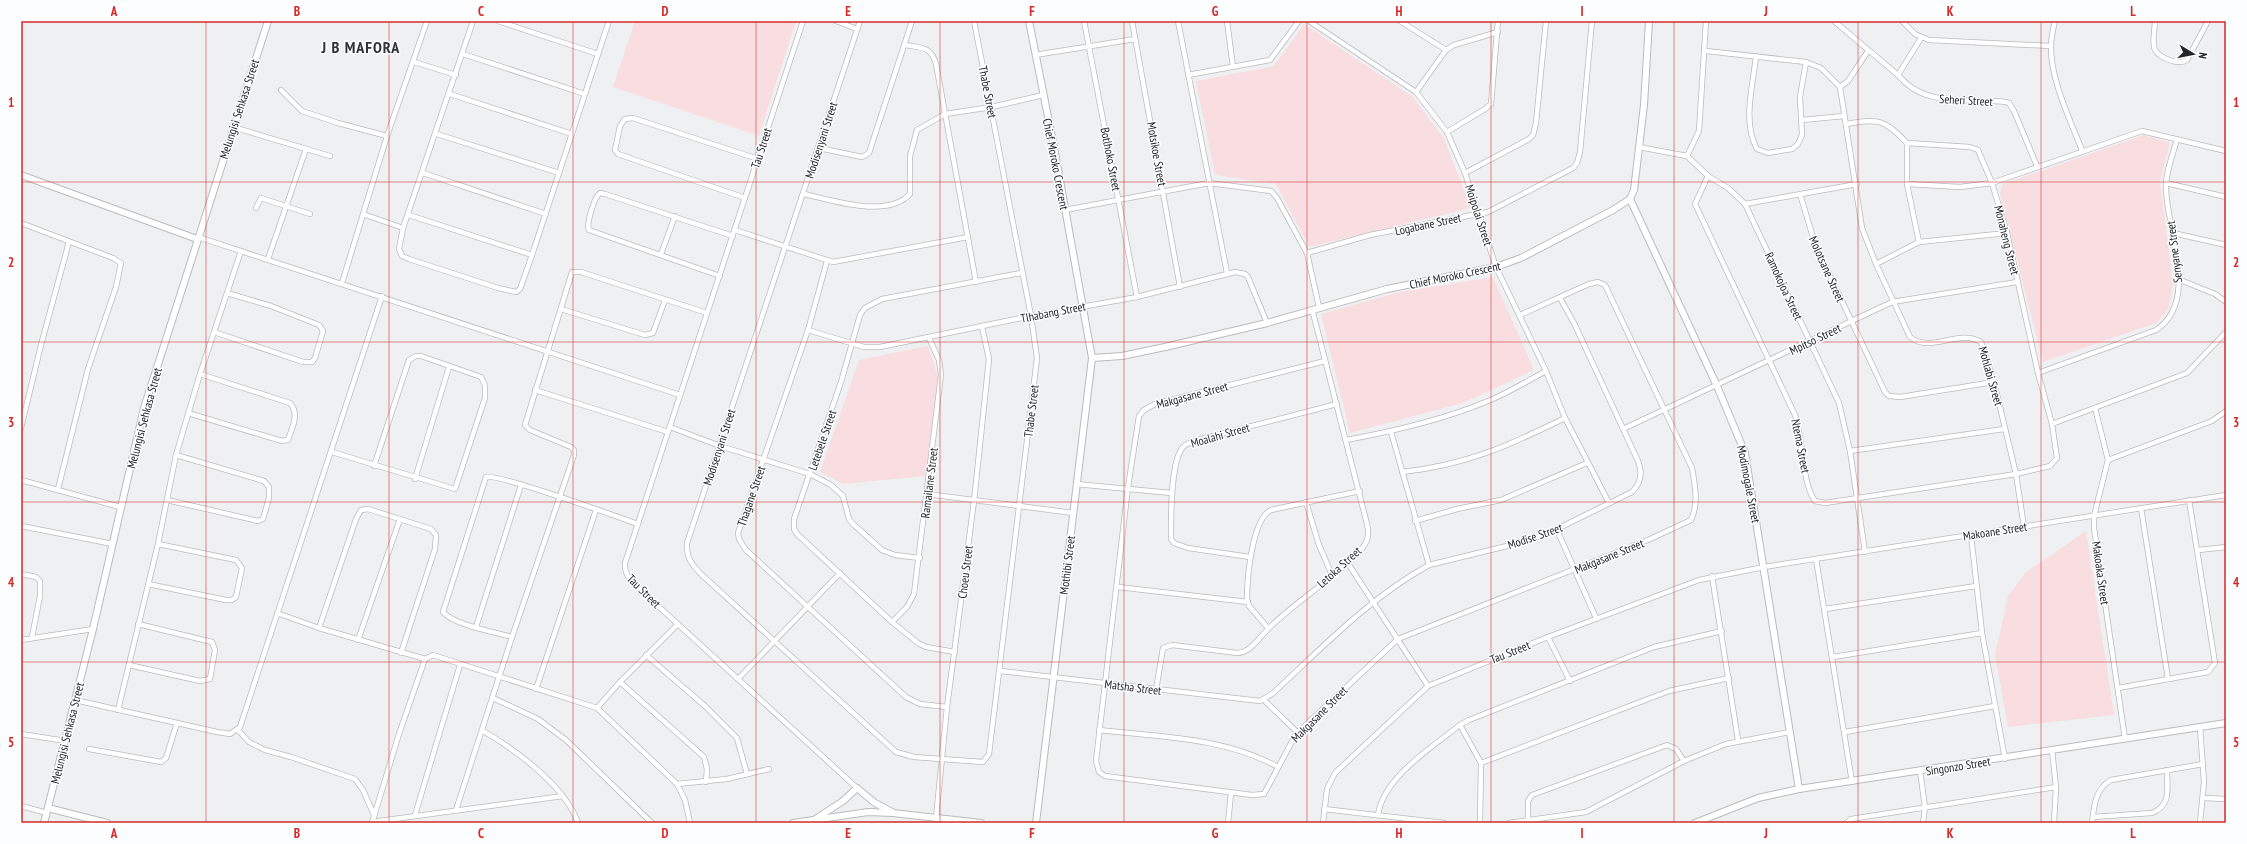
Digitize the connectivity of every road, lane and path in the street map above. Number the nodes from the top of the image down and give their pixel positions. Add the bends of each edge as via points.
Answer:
1 (268, 21) edge
2 (427, 21) edge
3 (473, 21) edge
4 (498, 21) edge
5 (609, 21) edge
6 (803, 21) edge
7 (836, 21) edge
8 (860, 21) edge
9 (912, 21) edge
10 (974, 21) edge
11 (1029, 21) edge
12 (1084, 21) edge
13 (1132, 21) edge
14 (1178, 21) edge
15 (1227, 21) edge
16 (1299, 21) edge
17 (1310, 21) edge
18 (1400, 21) edge
19 (1498, 21) edge
20 (1546, 21) edge
21 (1592, 21) edge
22 (1649, 21) edge
23 (1706, 21) edge
24 (1834, 21) edge
25 (1902, 21) edge
26 (2054, 21) edge
27 (2155, 21) edge
28 (2208, 21) edge
29 (857, 29) junction
30 (1498, 32) junction
31 (1921, 38) junction
32 (1136, 39) junction
33 (904, 44) junction
34 (1089, 46) junction
35 (2051, 46) junction
36 (1446, 50) junction
37 (1706, 51) junction
38 (1868, 51) junction
39 (464, 54) junction
40 (598, 54) junction
41 (1035, 55) junction
42 (1756, 56) junction
43 (414, 62) junction
44 (1806, 62) junction
45 (1234, 67) junction
46 (456, 75) junction
47 (1188, 75) junction
48 (1898, 75) junction
49 (1840, 87) junction
50 (281, 90) dead end
51 (1416, 92) junction
52 (450, 94) junction
53 (585, 94) junction
54 (1043, 96) junction
55 (992, 107) junction
56 (945, 114) junction
57 (1844, 116) junction
58 (1802, 120) junction
59 (1846, 124) junction
60 (234, 127) junction
61 (1447, 132) junction
62 (437, 134) junction
63 (572, 134) junction
64 (387, 136) junction
65 (2177, 139) junction
66 (1907, 143) junction
67 (1639, 147) junction
68 (819, 148) junction
69 (306, 149) junction
70 (2082, 150) junction
71 (2226, 151) edge
72 (330, 156) dead end
73 (1687, 156) junction
74 (758, 159) junction
75 (2037, 166) junction
76 (423, 173) junction
77 (559, 173) junction
78 (1465, 173) junction
79 (21, 175) edge
80 (1708, 176) junction
81 (1210, 183) junction
82 (1992, 183) junction
83 (2166, 183) junction
84 (1857, 184) junction
85 (1907, 184) junction
86 (1164, 193) junction
87 (804, 194) junction
88 (1800, 194) junction
89 (745, 198) junction
90 (2226, 198) edge
91 (1630, 199) junction
92 (1120, 201) junction
93 (1745, 204) junction
94 (286, 206) junction
95 (256, 208) dead end
96 (1065, 210) junction
97 (1478, 213) junction
98 (310, 214) dead end
99 (363, 214) junction
100 (546, 214) junction
101 (409, 215) junction
102 (674, 216) junction
103 (21, 223) edge
104 (404, 228) junction
105 (735, 230) junction
106 (2007, 233) junction
107 (2173, 233) junction
108 (733, 236) junction
109 (968, 237) junction
110 (198, 238) junction
111 (69, 242) junction
112 (1919, 242) junction
113 (2226, 245) edge
114 (786, 248) junction
115 (241, 251) junction
116 (1307, 253) junction
117 (661, 254) junction
118 (532, 255) junction
119 (268, 260) junction
120 (827, 261) junction
121 (1876, 264) junction
122 (1496, 267) junction
123 (1021, 273) junction
124 (1227, 273) junction
125 (720, 276) junction
126 (2178, 279) junction
127 (976, 282) junction
128 (2017, 282) junction
129 (342, 283) junction
130 (1180, 287) junction
131 (227, 293) junction
132 (382, 296) junction
133 (1137, 297) junction
134 (1560, 298) junction
135 (665, 300) junction
136 (1892, 302) junction
137 (2226, 302) edge
138 (1083, 307) junction
139 (1319, 307) junction
140 (561, 309) junction
141 (1312, 309) junction
142 (707, 312) junction
143 (1520, 315) junction
144 (1031, 316) junction
145 (1851, 321) junction
146 (1267, 323) junction
147 (982, 327) junction
148 (808, 330) junction
149 (214, 332) junction
150 (2226, 332) edge
151 (929, 338) junction
152 (1810, 342) junction
153 (852, 343) junction
154 (548, 351) junction
155 (1092, 358) junction
156 (1325, 361) junction
157 (1769, 362) junction
158 (450, 367) junction
159 (1546, 371) junction
160 (2038, 373) junction
161 (200, 374) junction
162 (1994, 382) junction
163 (1717, 386) junction
164 (535, 390) junction
165 (680, 395) junction
166 (1336, 404) junction
167 (2096, 408) junction
168 (1666, 410) junction
169 (2226, 411) edge
170 (188, 413) junction
171 (1565, 418) junction
172 (2052, 424) junction
173 (670, 427) junction
174 (21, 428) edge
175 (1623, 429) junction
176 (2004, 429) junction
177 (668, 432) junction
178 (1391, 432) junction
179 (1346, 440) junction
180 (720, 446) junction
181 (1850, 451) junction
182 (332, 452) junction
183 (176, 455) junction
184 (764, 460) junction
185 (2108, 460) junction
186 (1587, 464) junction
187 (374, 466) junction
188 (2050, 466) joint
189 (1402, 472) junction
190 (810, 474) junction
191 (2016, 474) junction
192 (415, 479) junction
193 (21, 480) edge
194 (1076, 484) junction
195 (521, 485) junction
196 (1128, 487) junction
197 (58, 489) junction
198 (1360, 491) junction
199 (1171, 493) junction
200 (927, 494) junction
201 (2226, 495) edge
202 (558, 496) junction
203 (1857, 498) junction
204 (167, 500) junction
205 (2189, 500) junction
206 (974, 501) junction
207 (1306, 502) junction
208 (1609, 503) junction
209 (1020, 506) junction
210 (120, 507) junction
211 (2141, 508) junction
212 (596, 510) junction
213 (1073, 513) junction
214 (2094, 516) junction
215 (400, 519) junction
216 (1415, 521) junction
217 (638, 524) junction
218 (21, 526) edge
219 (2024, 526) junction
220 (1557, 530) junction
221 (1971, 535) junction
222 (113, 544) junction
223 (158, 544) junction
224 (2226, 547) edge
225 (2199, 550) junction
226 (1865, 552) junction
227 (1250, 557) junction
228 (920, 558) junction
229 (1816, 559) junction
230 (1347, 562) junction
231 (1428, 565) junction
232 (1764, 567) junction
233 (1575, 570) junction
234 (21, 574) edge
235 (840, 574) junction
236 (1332, 575) junction
237 (1712, 576) junction
238 (148, 584) junction
239 (1976, 586) junction
240 (1118, 587) junction
241 (1372, 601) junction
242 (1248, 602) junction
243 (808, 607) junction
244 (1826, 609) junction
245 (277, 612) junction
246 (1596, 618) junction
247 (892, 622) junction
248 (138, 624) junction
249 (678, 624) junction
250 (476, 627) junction
251 (319, 628) junction
252 (1268, 628) junction
253 (93, 629) junction
254 (1722, 631) junction
255 (1982, 633) junction
256 (512, 637) junction
257 (1548, 637) junction
258 (32, 638) junction
259 (1398, 639) junction
260 (21, 640) edge
261 (358, 640) junction
262 (775, 643) junction
263 (955, 652) junction
264 (401, 653) junction
265 (646, 655) junction
266 (1833, 657) junction
267 (425, 659) junction
268 (129, 665) junction
269 (460, 665) junction
270 (1001, 671) junction
271 (498, 678) junction
272 (1053, 678) junction
273 (1729, 678) junction
274 (738, 679) junction
275 (2168, 679) junction
276 (1570, 681) junction
277 (620, 682) junction
278 (1106, 684) junction
279 (1428, 686) junction
280 (2118, 688) junction
281 (536, 690) junction
282 (1156, 690) junction
283 (493, 698) junction
284 (74, 700) junction
285 (1264, 700) junction
286 (1995, 706) junction
287 (597, 708) junction
288 (947, 708) junction
289 (118, 710) junction
290 (177, 723) junction
291 (2226, 723) edge
292 (1460, 724) junction
293 (2200, 727) junction
294 (238, 730) junction
295 (1100, 730) junction
296 (483, 731) junction
297 (1298, 732) junction
298 (1790, 732) junction
299 (1845, 732) junction
300 (21, 734) edge
301 (1738, 740) junction
302 (2125, 740) junction
303 (66, 742) junction
304 (89, 749) dead end
305 (2052, 750) junction
306 (943, 758) junction
307 (2005, 759) junction
308 (1684, 761) junction
309 (1481, 763) junction
310 (2203, 764) junction
311 (1278, 766) junction
312 (769, 769) dead end
313 (2167, 770) junction
314 (1920, 772) junction
315 (748, 774) junction
316 (706, 782) junction
317 (1852, 782) junction
318 (677, 784) junction
319 (2056, 787) junction
320 (858, 788) junction
321 (1799, 789) junction
322 (1231, 793) junction
323 (563, 796) junction
324 (2204, 798) junction
325 (2226, 799) edge
326 (21, 806) edge
327 (1925, 807) junction
328 (1324, 809) junction
329 (456, 810) junction
330 (48, 811) junction
331 (893, 813) junction
332 (374, 815) junction
333 (415, 815) junction
334 (1378, 815) junction
335 (2093, 816) junction
336 (936, 818) junction
337 (1548, 820) edge
338 (1528, 821) junction
339 (372, 822) edge
340 (812, 822) junction
341 (44, 823) edge
342 (107, 823) edge
343 (578, 823) edge
344 (652, 823) edge
345 (690, 823) edge
346 (793, 823) edge
347 (981, 823) edge
348 (1036, 823) edge
349 (1228, 823) edge
350 (1323, 823) edge
351 (1444, 823) edge
352 (1480, 823) edge
353 (1509, 823) edge
354 (1695, 823) edge
355 (1846, 823) edge
356 (1923, 823) edge
357 (2054, 823) edge
358 (2092, 823) edge
359 (2200, 823) edge

1 - 60 street, Melungisi Sehkasa Street
2 - 43 street
3 - 39 street
4 - 40 street
5 - 40 street
6 - 74 street, Tau Street
7 - 29 street
8 - 29 street, Modisenyani Street
9 - 33 street
10 - 55 street, Thabe Street
11 - 41 street, Chief Moroko Crescent
12 - 34 street, Botlhoko Street
13 - 32 street, Motsikoe Street
14 - 47 street
15 - 45 street
16 - 45 street via 1270,60
17 - 51 street, Moipolai Street
18 - 36 street
19 - 30 street
20 - 78 street via 1533,135 1523,143
21 - 97 street, Logabane Street via 1577,163 1573,168 1496,209
22 - 67 street
23 - 37 street
24 - 38 street, Seheri Street
25 - 31 street
26 - 35 street
27 - 28 street via 2153,45 2156,54 2181,63 2187,60
29 - 68 street, Modisenyani Street
30 - 36 street via 1454,45
30 - 61 street via 1491,104
31 - 35 street
31 - 48 street
32 - 34 street
32 - 86 street, Motsikoe Street
33 - 56 street via 932,52
33 - 68 street via 867,155 862,157
34 - 41 street
34 - 92 street, Botlhoko Street
35 - 70 street via 2057,81
36 - 51 street
37 - 42 street
37 - 73 street via 1699,131
38 - 48 street, Seheri Street
38 - 49 street via 1848,81
39 - 46 street
39 - 53 street
40 - 53 street
41 - 54 street, Chief Moroko Crescent
42 - 44 street
42 - 58 street via 1749,131 1757,149 1768,153 1792,149 1801,139
43 - 46 street
43 - 64 street
44 - 49 street via 1821,68
44 - 58 street via 1800,97
45 - 47 street
46 - 52 street
47 - 81 street
48 - 75 street, Seheri Street via 1913,90 1928,97 2008,104 2014,111
49 - 57 street, Mohlabi Street
50 - 64 street via 298,109
51 - 61 street, Moipolai Street
52 - 62 street
52 - 63 street
53 - 63 street
54 - 55 street
54 - 96 street, Chief Moroko Crescent
55 - 56 street
55 - 123 street, Thabe Street
56 - 87 street via 915,133 910,156 910,194 905,199 889,204 861,207
56 - 109 street
57 - 58 street
57 - 59 street, Mohlabi Street
59 - 66 street via 1870,121 1888,124
59 - 84 street, Mohlabi Street
60 - 69 street
60 - 110 street, Melungisi Sehkasa Street
61 - 78 street, Moipolai Street
62 - 76 street
62 - 77 street
63 - 77 street
64 - 99 street
65 - 70 street via 2142,131
65 - 71 street
65 - 83 street, Senyane Street
66 - 82 street, Monaheng Street via 1974,148 1980,154
66 - 85 street
67 - 73 street
67 - 91 street via 1634,190
68 - 87 street, Modisenyani Street
69 - 72 street
69 - 94 street
70 - 75 street
73 - 80 street
74 - 89 street, Tau Street
74 - 89 street via 633,118 625,119 620,126 615,150 618,154
75 - 82 street
76 - 100 street
76 - 101 street
77 - 100 street
78 - 97 street, Moipolai Street
79 - 110 street
80 - 93 street, Ramokojoa Street via 1728,188
80 - 157 street, Ntema Street via 1694,204
81 - 86 street
81 - 116 street via 1272,192
81 - 124 street
82 - 85 street via 1960,187
82 - 106 street, Monaheng Street
83 - 90 street
83 - 107 street, Senyane Street
84 - 88 street
84 - 121 street, Mohlabi Street via 1862,228
85 - 112 street
86 - 92 street
86 - 130 street, Motsikoe Street
87 - 114 street, Modisenyani Street
88 - 93 street
88 - 145 street, Molotsane Street via 1815,244
89 - 105 street, Tau Street
91 - 122 street, Chief Moroko Crescent via 1521,258
91 - 163 street, Modimogale Street
92 - 96 street
92 - 133 street, Botlhoko Street
93 - 152 street, Ramokojoa Street
94 - 95 street via 261,198
94 - 98 street
94 - 119 street
96 - 138 street, Chief Moroko Crescent
97 - 116 street, Logabane Street via 1370,236
97 - 122 street, Moipolai Street
99 - 104 street
99 - 129 street
100 - 118 street
101 - 104 street
101 - 118 street
102 - 108 street
102 - 117 street
102 - 117 street via 603,193 597,195 587,228 589,230
103 - 111 street
104 - 118 street via 399,244 402,256 512,291 520,289
105 - 108 street, Tau Street
105 - 114 street
106 - 112 street
106 - 128 street, Monaheng Street
107 - 113 street
107 - 126 street, Senyane Street
108 - 125 street, Tau Street
109 - 120 street
109 - 127 street
110 - 115 street
110 - 210 street, Melungisi Sehkasa Street via 144,408
111 - 174 street
111 - 197 street via 119,260 121,265 116,288 88,369
112 - 121 street
114 - 120 street
114 - 180 street, Modisenyani Street
115 - 119 street
115 - 131 street
116 - 139 street
117 - 125 street
119 - 129 street
120 - 148 street, Thagane Street
121 - 136 street, Mohlabi Street
122 - 139 street, Chief Moroko Crescent via 1387,289
122 - 143 street, Moipolai Street
123 - 127 street, Letebele Street
123 - 144 street, Thabe Street
124 - 130 street, Tlhabang Street
124 - 146 street, Tlhabang Street via 1241,272 1248,277
125 - 142 street, Tau Street
126 - 137 street via 2214,294
126 - 160 street, Senyane Street via 2175,309 2160,328
127 - 153 street, Letebele Street via 874,302 860,315
128 - 136 street, Mpitso Street
128 - 160 street, Monaheng Street
129 - 132 street
130 - 133 street, Tlhabang Street
131 - 149 street
131 - 149 street via 271,306 320,325 323,331 315,358 310,363 303,362
132 - 154 street
132 - 182 street
133 - 138 street, Tlhabang Street
134 - 143 street, Makgasane Street
134 - 168 street, Makgasane Street via 1593,283 1606,285
134 - 175 street, Modise Street
135 - 140 street via 653,333 645,335
135 - 140 street via 575,270 570,275
135 - 142 street
136 - 145 street, Mpitso Street
136 - 162 street, Mohlabi Street via 1910,337 1915,341 1930,343 1967,337 1981,342
138 - 144 street, Tlhabang Street
138 - 155 street, Mothibi Street
139 - 141 street, Chief Moroko Crescent
140 - 154 street
141 - 146 street, Chief Moroko Crescent
141 - 156 street, Letoka Street
142 - 165 street, Tau Street
143 - 159 street, Moipolai Street
144 - 147 street, Tlhabang Street
144 - 209 street, Thabe Street via 1037,358
145 - 152 street, Mpitso Street
145 - 162 street, Molotsane Street via 1889,396 1900,397
146 - 155 street, Chief Moroko Crescent via 1122,356
147 - 151 street, Tlhabang Street
147 - 206 street, Choeu Street via 989,359
148 - 153 street, Tlhabang Street
148 - 184 street, Thagane Street
149 - 161 street
150 - 167 street via 2187,373
151 - 153 street, Tlhabang Street via 875,348
151 - 200 street, Ramailane Street via 939,360 941,375
152 - 157 street, Mpitso Street
152 - 181 street, Ramokojoa Street via 1839,403
153 - 190 street, Letebele Street
154 - 164 street
154 - 165 street
155 - 194 street, Mothibi Street
156 - 166 street, Letoka Street
156 - 196 street, Makgasane Street via 1148,406 1140,414 1137,422
157 - 163 street, Mpitso Street
157 - 203 street, Ntema Street via 1799,426 1811,496 1819,503
158 - 187 street via 421,356 409,360
158 - 192 street
158 - 192 street via 481,377 485,385 485,398 456,488 450,489
159 - 171 street, Moipolai Street
159 - 178 street via 1490,401
160 - 172 street, Monaheng Street
161 - 170 street
161 - 170 street via 290,402 295,410 295,418 288,440 282,441
162 - 176 street, Mohlabi Street
163 - 168 street, Mpitso Street
163 - 232 street, Modimogale Street via 1745,453
164 - 177 street
164 - 202 street via 525,422 526,428 560,441 574,450
165 - 173 street, Tau Street
166 - 179 street, Letoka Street
166 - 199 street, Moalahi Street via 1187,444 1178,456
167 - 172 street
167 - 185 street, Makoaka Street
168 - 175 street, Mpitso Street
168 - 233 street, Makgasane Street via 1692,468 1696,496 1691,520
169 - 185 street via 2212,421
170 - 183 street
171 - 186 street, Moipolai Street
171 - 189 street via 1483,455 1429,469
172 - 188 street, Monaheng Street via 2057,458
173 - 177 street, Tau Street
173 - 180 street
175 - 208 street, Modise Street via 1638,461 1641,477 1632,492
176 - 181 street
176 - 191 street, Mohlabi Street
177 - 217 street, Tau Street
178 - 179 street
178 - 189 street
179 - 198 street, Letoka Street
180 - 184 street
180 - 262 street, Modisenyani Street via 688,543 688,558 702,575
181 - 203 street, Ramokojoa Street
182 - 187 street
182 - 245 street
183 - 204 street
183 - 204 street via 264,481 269,486 269,498 263,519 260,521
184 - 190 street
184 - 243 street, Thagane Street via 738,539 746,550
185 - 214 street, Makoaka Street
186 - 208 street, Moipolai Street
186 - 216 street via 1501,500
187 - 192 street
188 - 191 street, Ntema Street
189 - 216 street
190 - 228 street via 838,489 851,521 882,550 895,555
190 - 235 street, Letebele Street via 796,512 794,529
191 - 203 street, Ntema Street
191 - 219 street, Mohlabi Street
193 - 197 street
194 - 196 street
194 - 213 street, Mothibi Street
195 - 202 street
195 - 250 street
195 - 250 street via 492,476 485,479 445,602 445,615
196 - 199 street
196 - 240 street, Makgasane Street
197 - 210 street
198 - 207 street
198 - 230 street, Letoka Street via 1368,536 1363,547
199 - 227 street, Moalahi Street via 1171,539 1176,545
200 - 206 street
200 - 228 street, Ramailane Street
201 - 205 street, Makoane Street
202 - 212 street
202 - 256 street
203 - 226 street, Ramokojoa Street
204 - 223 street
205 - 211 street, Makoane Street
205 - 225 street
206 - 209 street
206 - 263 street, Choeu Street
207 - 227 street via 1271,510 1265,514
207 - 236 street via 1319,545
208 - 220 street, Modise Street
209 - 213 street
209 - 270 street, Thabe Street
210 - 222 street, Melungisi Sehkasa Street
211 - 214 street, Makoane Street
211 - 275 street
212 - 217 street
212 - 281 street
213 - 272 street, Mothibi Street
214 - 219 street, Makoane Street
214 - 280 street, Makoaka Street
215 - 251 street via 368,510 359,512
215 - 261 street
215 - 264 street via 431,529 436,542
216 - 231 street
217 - 249 street, Tau Street via 625,563 625,571 630,579
218 - 222 street
219 - 221 street, Makoane Street
220 - 231 street, Modise Street via 1515,544
220 - 233 street
221 - 226 street, Makoane Street
221 - 239 street
222 - 253 street, Melungisi Sehkasa Street
223 - 238 street
223 - 238 street via 236,560 242,568 236,597 226,600
224 - 225 street
225 - 275 street via 2215,663 2208,672
226 - 229 street, Makoane Street
227 - 242 street
228 - 247 street, Ramailane Street via 912,601
229 - 232 street, Makoane Street
229 - 244 street
230 - 236 street, Letoka Street
230 - 241 street
231 - 241 street, Modise Street
232 - 237 street, Tau Street
232 - 298 street, Modimogale Street
233 - 246 street
233 - 259 street, Makgasane Street
234 - 258 street via 36,577 40,582
235 - 243 street
235 - 247 street, Letebele Street
236 - 252 street, Letoka Street
237 - 246 street, Tau Street
237 - 254 street
238 - 248 street
239 - 244 street
239 - 255 street
240 - 242 street
240 - 278 street, Makgasane Street
241 - 259 street
241 - 285 street, Modise Street
242 - 252 street
243 - 262 street
243 - 288 street, Thagane Street via 910,700
244 - 266 street
245 - 251 street
245 - 294 street
246 - 257 street, Tau Street
247 - 263 street, Letebele Street via 926,647
248 - 268 street
248 - 268 street via 212,642 215,650 210,679 200,681
249 - 265 street
249 - 274 street, Tau Street
250 - 256 street
251 - 261 street
252 - 282 street, Letoka Street via 1248,650 1241,653 1165,646 1160,655
253 - 258 street
253 - 284 street, Melungisi Sehkasa Street
254 - 273 street
254 - 276 street via 1654,647
255 - 266 street
255 - 286 street
256 - 271 street
257 - 276 street
257 - 279 street, Tau Street
258 - 260 street
259 - 279 street
259 - 297 street, Makgasane Street
261 - 264 street
262 - 274 street
262 - 306 street, Modisenyani Street via 826,686 896,752 914,757
263 - 288 street, Choeu Street
264 - 267 street
265 - 277 street
265 - 315 street via 705,706 737,738
266 - 299 street
267 - 269 street via 432,655
267 - 332 street via 398,734
268 - 289 street
269 - 271 street
269 - 333 street
270 - 272 street, Matsha Street
270 - 306 street, Thabe Street via 986,760 979,762
271 - 281 street
271 - 283 street
272 - 278 street, Matsha Street
272 - 348 street, Mothibi Street
273 - 301 street
273 - 309 street via 1669,691
274 - 320 street, Tau Street
275 - 280 street
276 - 292 street
277 - 287 street
277 - 316 street via 704,758 707,768
278 - 282 street, Matsha Street
278 - 295 street, Makgasane Street
279 - 328 street, Tau Street via 1338,768 1329,783
280 - 302 street, Makoaka Street
281 - 287 street
282 - 285 street, Matsha Street via 1249,702
283 - 296 street
283 - 344 street via 538,719 566,740
284 - 289 street
284 - 303 street, Melungisi Sehkasa Street
285 - 297 street
286 - 299 street
286 - 307 street
287 - 318 street
288 - 306 street, Choeu Street
289 - 290 street
290 - 294 street via 226,734
290 - 304 street via 166,758 162,762
291 - 293 street, Singonzo Street
292 - 309 street
292 - 334 street via 1393,781 1380,803
293 - 302 street, Singonzo Street
293 - 310 street
294 - 332 street via 249,742 265,750 355,779
295 - 311 street via 1220,744 1250,753
295 - 322 street, Makgasane Street via 1096,761 1099,772 1105,776
296 - 323 street via 512,748
296 - 329 street
297 - 311 street, Makgasane Street
298 - 301 street
298 - 321 street, Modimogale Street
299 - 317 street
300 - 303 street
301 - 308 street
302 - 305 street, Singonzo Street
303 - 330 street, Melungisi Sehkasa Street
305 - 307 street, Singonzo Street
305 - 319 street
306 - 336 street, Choeu Street
307 - 314 street, Singonzo Street
308 - 337 street via 1590,811
308 - 338 street via 1672,746 1662,746 1532,795 1528,801
309 - 352 street
310 - 313 street
310 - 324 street
311 - 322 street, Makgasane Street via 1264,794
312 - 315 street
313 - 335 street via 2111,780 2104,784 2097,796
313 - 335 street via 2166,802 2158,810
314 - 317 street, Singonzo Street
314 - 327 street
315 - 316 street
316 - 318 street
317 - 321 street, Singonzo Street
318 - 345 street via 685,800
319 - 327 street
319 - 357 street
320 - 331 street
320 - 340 street via 843,802
321 - 354 street, Singonzo Street via 1758,798
322 - 349 street
323 - 329 street
323 - 343 street via 574,811
324 - 325 street
324 - 359 street
326 - 330 street
327 - 355 street via 1851,819
327 - 356 street
328 - 334 street
328 - 350 street, Tau Street
329 - 333 street
330 - 341 street, Melungisi Sehkasa Street
330 - 342 street
331 - 336 street
331 - 340 street via 855,814
332 - 339 street
333 - 339 street
334 - 351 street
335 - 358 street
336 - 347 street
337 - 338 street
338 - 353 street
340 - 346 street

